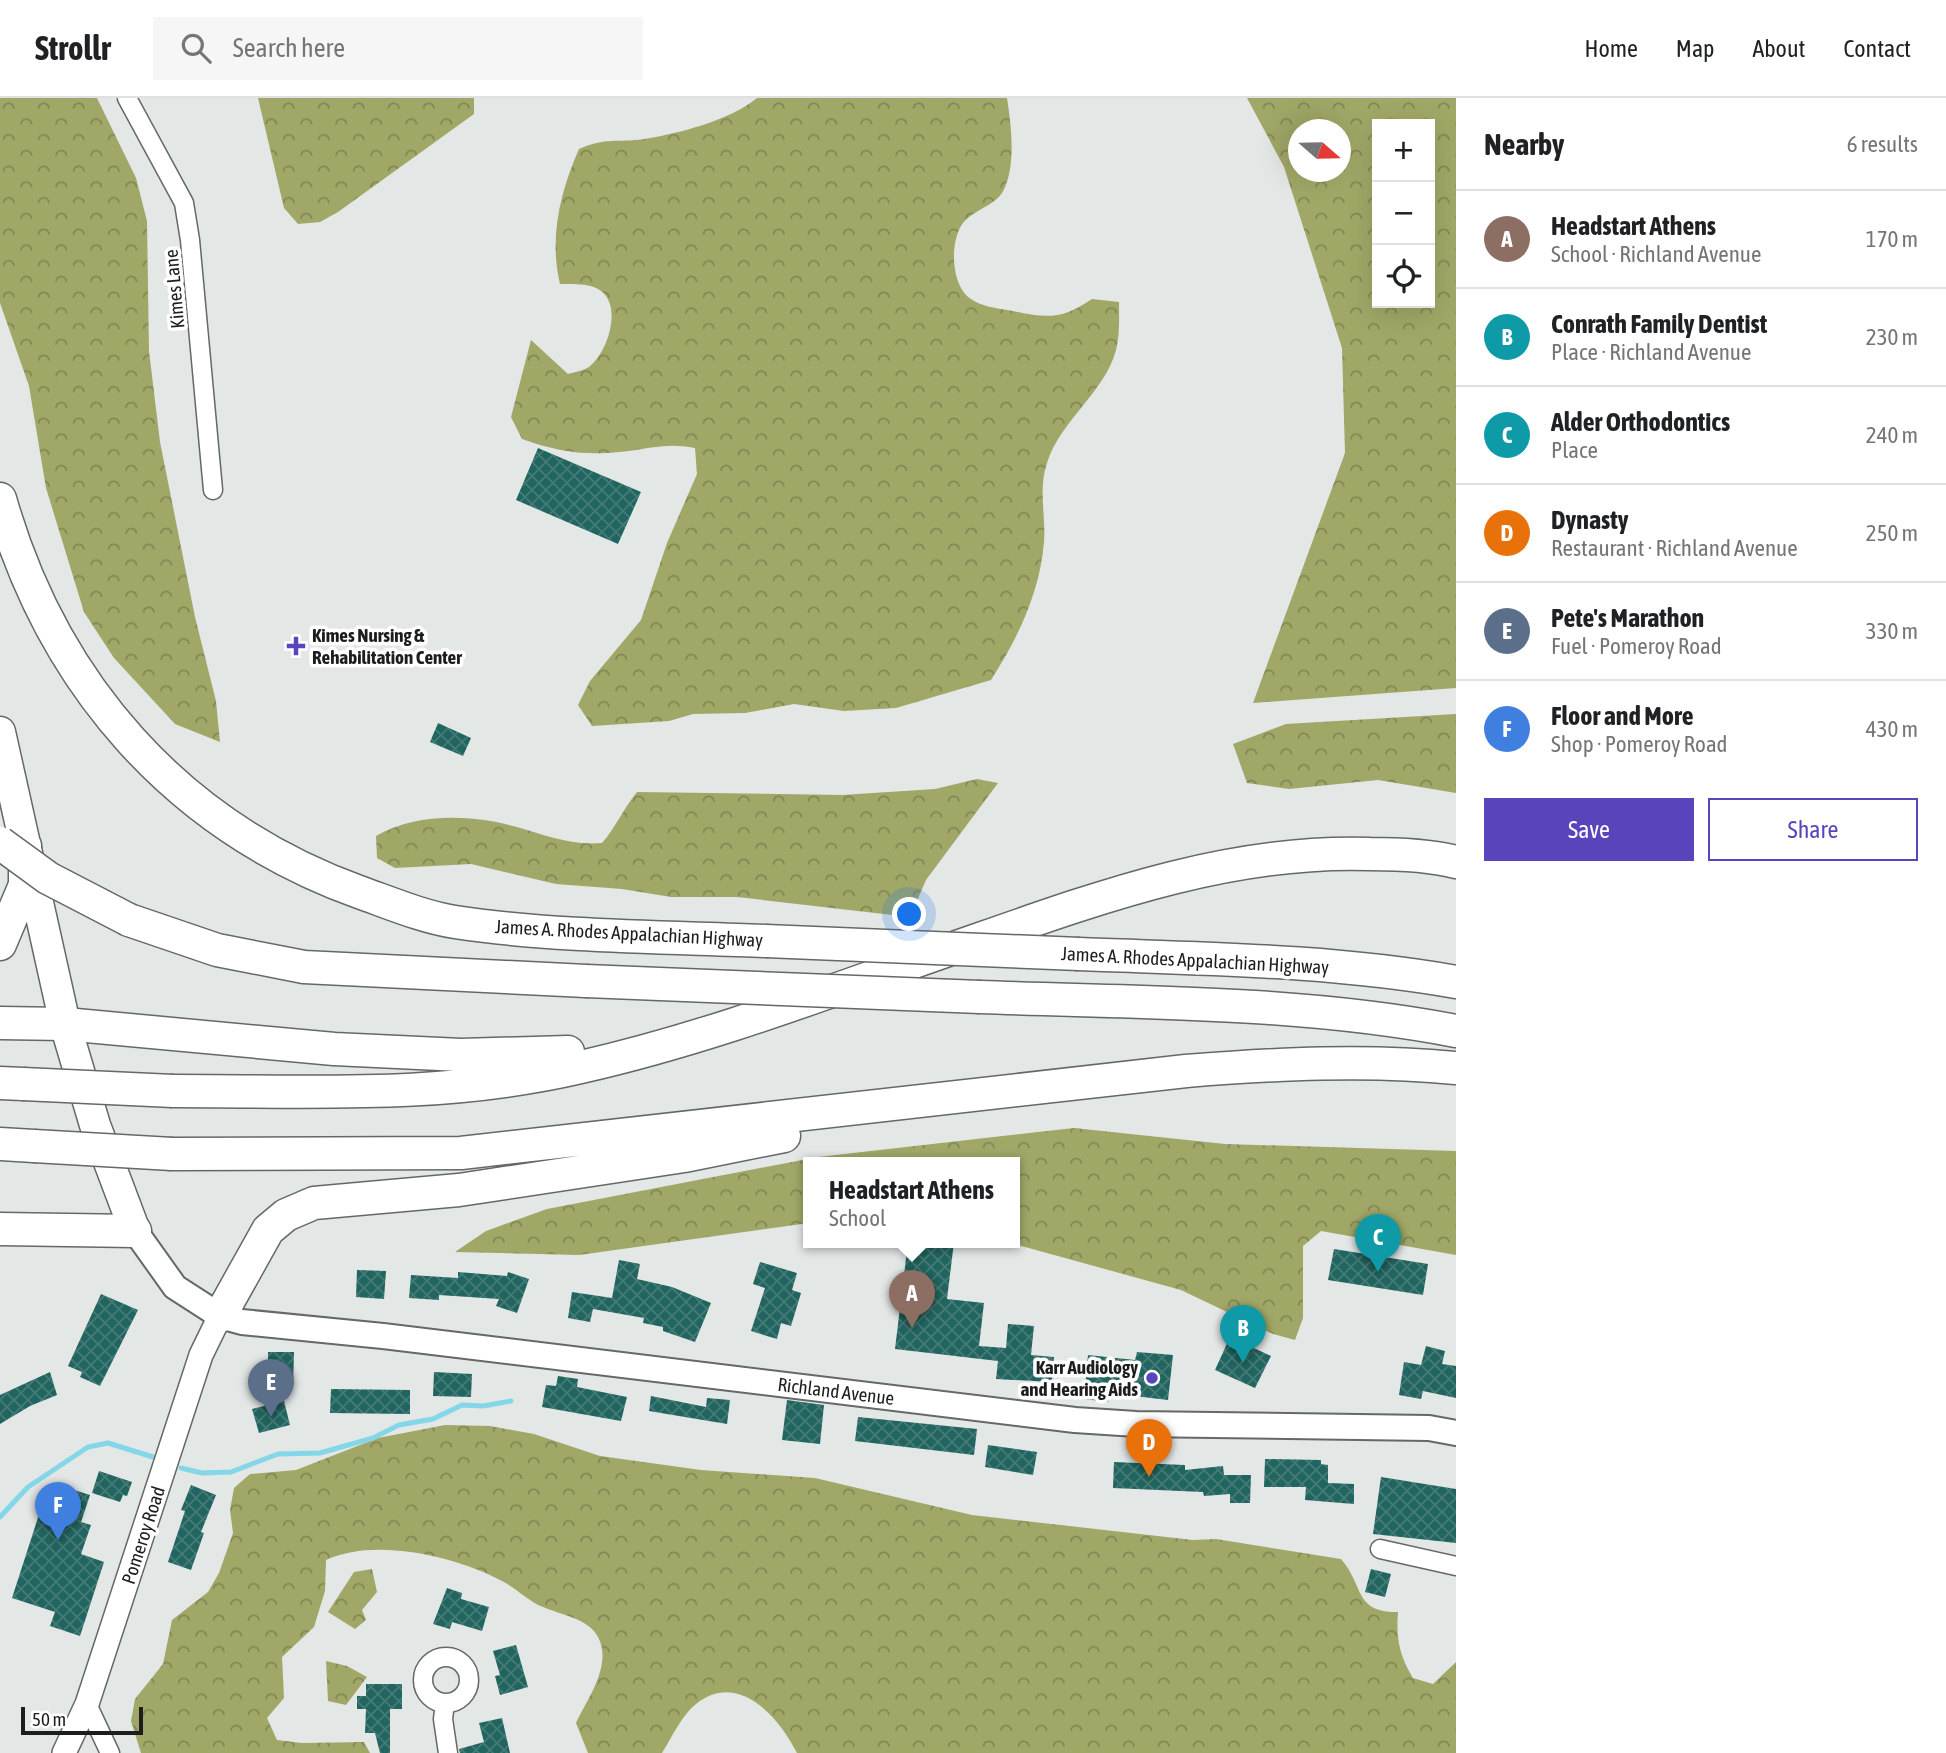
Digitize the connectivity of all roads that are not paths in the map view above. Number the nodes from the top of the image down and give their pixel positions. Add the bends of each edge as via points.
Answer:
1 (127, 98) edge
2 (213, 490) dead end
3 (0, 499) edge
4 (0, 732) edge
5 (13, 844) edge
6 (1456, 862) edge
7 (0, 944) edge
8 (1456, 982) edge
9 (0, 1023) edge
10 (65, 1024) junction
11 (1456, 1031) edge
12 (708, 1034) junction
13 (1456, 1068) edge
14 (12, 1083) edge
15 (1033, 1088) junction
16 (0, 1144) edge
17 (0, 1229) edge
18 (135, 1231) junction
19 (220, 1316) junction
20 (1456, 1433) edge
21 (1380, 1549) dead end
22 (1456, 1566) edge
23 (445, 1703) dead end
24 (87, 1704) junction
25 (64, 1753) edge
26 (110, 1753) edge
27 (448, 1753) edge

1 - 2 street, Kimes Lane via 184,203
3 - 8 highway, James A. Rhodes Appalachian Highway, bridge via 42,609 79,677 112,721 211,816 275,855 335,884 397,906 454,922 594,933 1363,968
4 - 5 highway
5 - 7 highway via 25,884
5 - 10 highway
5 - 11 highway, bridge via 48,878 129,920 218,950 303,967 1300,1010
6 - 12 highway via 1339,853 1218,866 1077,905
9 - 10 highway
10 - 12 highway via 187,1038 461,1055 576,1052
10 - 18 highway via 95,1125
12 - 14 highway, bridge via 580,1067 421,1092 173,1091
13 - 15 highway via 1398,1063 1254,1065
15 - 16 highway, bridge via 475,1152 172,1154
15 - 19 highway via 684,1156 459,1190 320,1202 286,1215 268,1230
17 - 18 highway
18 - 19 main road via 175,1287
19 - 20 main road, Richland Avenue via 266,1326 397,1337 1075,1420 1429,1428
19 - 24 street, Pomeroy Road via 201,1355
21 - 22 street
23 - 27 street
24 - 25 street, Pomeroy Road
24 - 26 street

